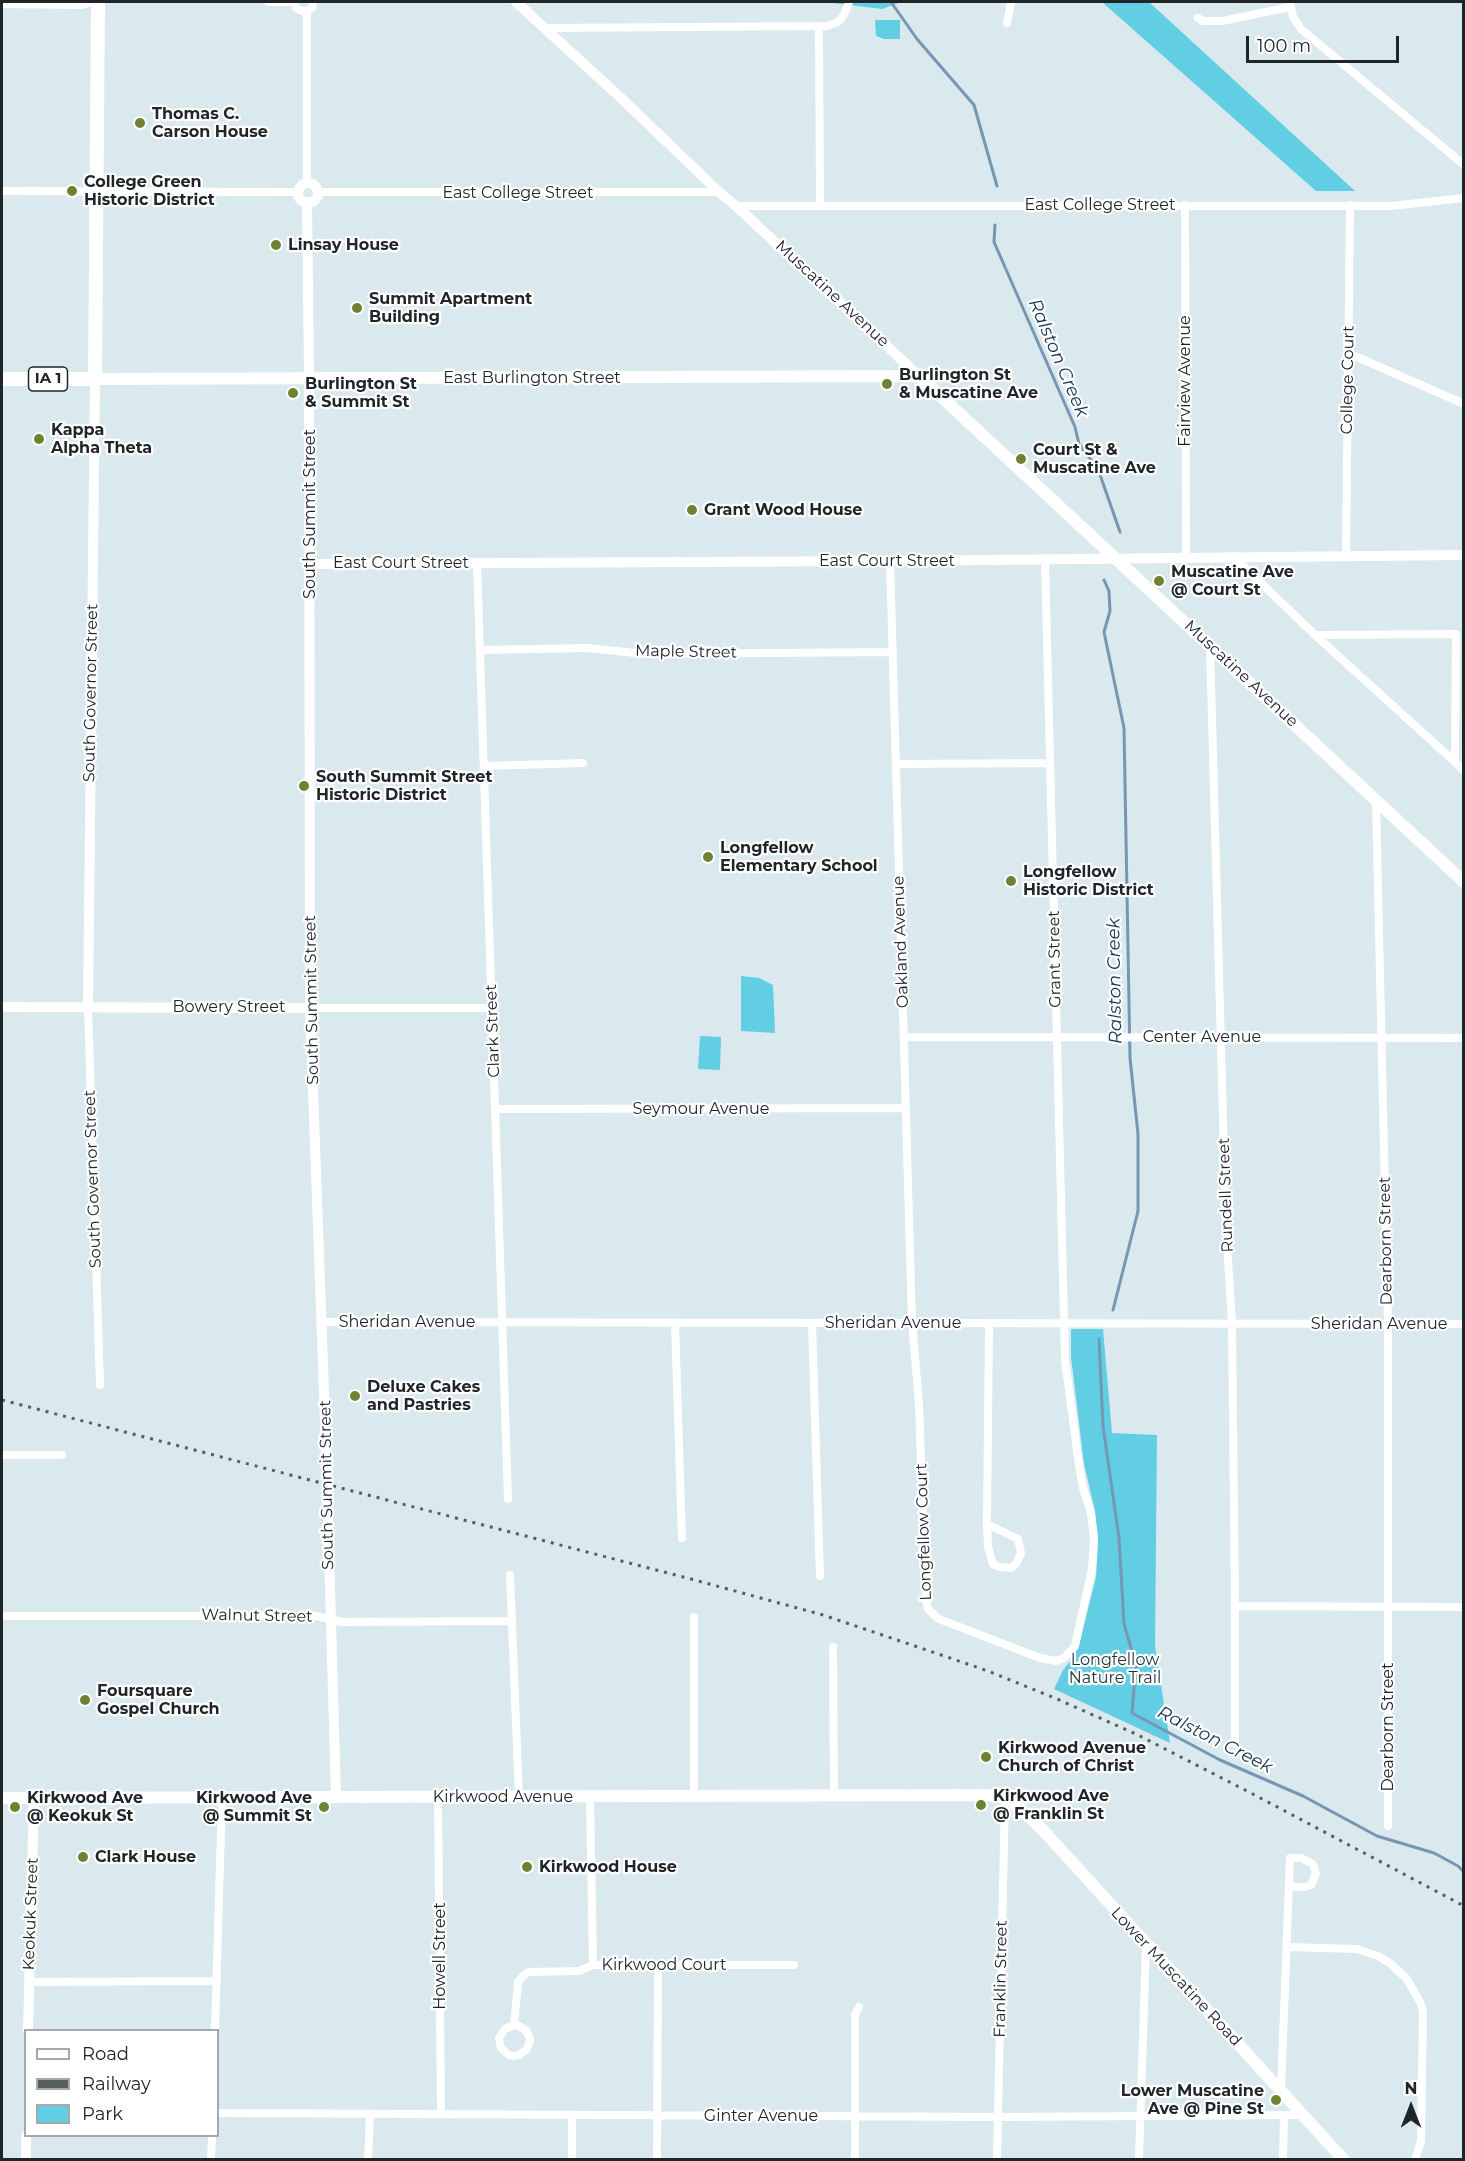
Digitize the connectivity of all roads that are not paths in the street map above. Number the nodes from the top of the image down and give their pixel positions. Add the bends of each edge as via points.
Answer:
1 (95, 2) edge
2 (268, 2) edge
3 (294, 2) edge
4 (314, 2) edge
5 (516, 2) edge
6 (849, 2) edge
7 (1011, 2) edge
8 (2, 4) edge
9 (1290, 4) edge
10 (307, 12) junction
11 (1198, 18) dead end
12 (1007, 23) dead end
13 (819, 26) junction
14 (545, 27) junction
15 (1464, 165) edge
16 (308, 183) junction
17 (2, 191) edge
18 (96, 192) junction
19 (298, 192) junction
20 (317, 192) junction
21 (719, 192) junction
22 (1464, 198) edge
23 (307, 202) junction
24 (1185, 205) junction
25 (1350, 205) junction
26 (736, 206) junction
27 (820, 206) junction
28 (1348, 353) junction
29 (919, 376) junction
30 (2, 379) edge
31 (95, 379) junction
32 (309, 379) junction
33 (1464, 404) edge
34 (1346, 555) junction
35 (1464, 555) edge
36 (1186, 556) junction
37 (1232, 556) junction
38 (1116, 558) junction
39 (1045, 559) junction
40 (890, 561) junction
41 (477, 563) junction
42 (310, 564) junction
43 (1315, 635) junction
44 (1210, 645) junction
45 (480, 650) junction
46 (892, 652) junction
47 (1455, 762) junction
48 (583, 763) dead end
49 (1050, 763) junction
50 (896, 764) junction
51 (484, 766) junction
52 (1464, 771) edge
53 (1376, 800) junction
54 (1464, 882) edge
55 (2, 1006) edge
56 (88, 1006) junction
57 (310, 1008) junction
58 (492, 1008) junction
59 (904, 1037) junction
60 (1058, 1037) junction
61 (1221, 1037) junction
62 (1380, 1037) junction
63 (1464, 1038) edge
64 (906, 1108) junction
65 (495, 1109) junction
66 (322, 1322) junction
67 (502, 1322) junction
68 (675, 1323) junction
69 (812, 1323) junction
70 (912, 1323) junction
71 (989, 1323) junction
72 (1065, 1323) junction
73 (1233, 1324) junction
74 (1388, 1324) junction
75 (1464, 1324) edge
76 (100, 1385) dead end
77 (2, 1455) edge
78 (62, 1455) dead end
79 (508, 1499) dead end
80 (987, 1524) junction
81 (682, 1538) dead end
82 (510, 1575) dead end
83 (820, 1576) dead end
84 (1235, 1606) junction
85 (1387, 1606) junction
86 (1464, 1606) edge
87 (2, 1616) edge
88 (693, 1617) dead end
89 (330, 1619) junction
90 (512, 1621) junction
91 (833, 1647) dead end
92 (1234, 1744) dead end
93 (834, 1795) junction
94 (694, 1796) junction
95 (222, 1797) junction
96 (336, 1797) junction
97 (438, 1797) junction
98 (519, 1797) junction
99 (590, 1797) junction
100 (2, 1798) edge
101 (34, 1798) junction
102 (1005, 1798) junction
103 (1388, 1826) dead end
104 (1289, 1887) dead end
105 (1146, 1945) junction
106 (1287, 1947) junction
107 (593, 1965) junction
108 (658, 1965) junction
109 (794, 1965) dead end
110 (217, 1981) junction
111 (29, 1982) junction
112 (859, 2007) dead end
113 (514, 2025) dead end
114 (28, 2029) edge
115 (215, 2029) edge
116 (1281, 2090) junction
117 (219, 2113) edge
118 (441, 2114) junction
119 (370, 2115) junction
120 (572, 2115) junction
121 (1284, 2115) junction
122 (1304, 2115) junction
123 (657, 2116) junction
124 (856, 2116) junction
125 (1140, 2116) junction
126 (998, 2117) junction
127 (26, 2137) edge
128 (212, 2137) edge
129 (26, 2160) edge
130 (211, 2160) edge
131 (368, 2160) edge
132 (572, 2160) edge
133 (657, 2160) edge
134 (855, 2160) edge
135 (997, 2160) edge
136 (1139, 2160) edge
137 (1283, 2160) edge
138 (1344, 2160) edge
139 (1415, 2160) edge

1 - 8 street
1 - 18 main road, South Governor Street
2 - 3 street
3 - 10 street via 298,10
4 - 10 street
5 - 14 street, Muscatine Avenue
6 - 13 street via 838,22
7 - 12 street
9 - 11 street via 1222,21
9 - 15 street via 1301,29
10 - 16 street
13 - 14 street
13 - 27 street
14 - 21 street, Muscatine Avenue
16 - 19 street via 300,186
16 - 20 street
17 - 18 street
18 - 19 street
18 - 31 main road, South Governor Street
19 - 23 street via 301,200
20 - 21 street, East College Street
20 - 23 street via 314,200
21 - 26 street, Muscatine Avenue
22 - 25 street, East College Street via 1391,206
23 - 32 street, South Summit Street
24 - 25 street, East College Street
24 - 27 street, East College Street
24 - 36 street, Fairview Avenue
25 - 28 street, College Court
26 - 27 street, East College Street
26 - 29 street, Muscatine Avenue
28 - 33 street
28 - 34 street, College Court
29 - 32 main road, East Burlington Street
29 - 38 main road, Muscatine Avenue
30 - 31 main road, East Burlington Street / IA 1
31 - 32 main road, East Burlington Street
31 - 56 street, South Governor Street
32 - 42 street, South Summit Street
34 - 35 street, East Court Street
34 - 37 street, East Court Street
36 - 37 street, East Court Street
36 - 38 street, East Court Street
37 - 43 street
38 - 39 street, East Court Street
38 - 44 main road, Muscatine Avenue
39 - 40 street, East Court Street
39 - 49 street, Grant Street
40 - 41 street, East Court Street
40 - 46 street, Oakland Avenue
41 - 42 street, East Court Street
41 - 45 street, Clark Street
42 - 57 street, South Summit Street
43 - 47 street
43 - 47 street via 1456,634
44 - 53 main road, Muscatine Avenue
44 - 61 street, Rundell Street
45 - 46 street, Maple Street via 587,648 645,654
45 - 51 street, Clark Street
46 - 50 street, Oakland Avenue
47 - 52 street
48 - 51 street
49 - 50 street
49 - 60 street, Grant Street
50 - 59 street, Oakland Avenue
51 - 58 street, Clark Street
53 - 54 main road, Muscatine Avenue
53 - 62 street, Dearborn Street
55 - 56 street, Bowery Street
56 - 57 street, Bowery Street
56 - 76 street, South Governor Street
57 - 58 street, Bowery Street
57 - 66 street, South Summit Street
58 - 65 street, Clark Street
59 - 60 street, Center Avenue
59 - 64 street, Oakland Avenue
60 - 61 street, Center Avenue
60 - 72 street, Grant Street
61 - 62 street, Center Avenue
61 - 73 street, Rundell Street
62 - 63 street, Center Avenue
62 - 74 street, Dearborn Street
64 - 65 street, Seymour Avenue
64 - 70 street, Oakland Avenue
65 - 67 street, Clark Street
66 - 67 street, Sheridan Avenue
66 - 89 street, South Summit Street
67 - 68 street, Sheridan Avenue
67 - 79 street, Clark Street
68 - 69 street, Sheridan Avenue
68 - 81 street
69 - 70 street, Sheridan Avenue
69 - 83 street
70 - 71 street, Sheridan Avenue
70 - 72 street, Longfellow Court via 928,1609 939,1619 1048,1661 1064,1658 1075,1646 1094,1551 1065,1360
71 - 72 street, Sheridan Avenue
71 - 80 street
72 - 73 street, Sheridan Avenue
73 - 74 street, Sheridan Avenue
73 - 84 street, Rundell Street
74 - 75 street, Sheridan Avenue
74 - 85 street, Dearborn Street
77 - 78 street
80 - 80 street via 993,1564 1011,1568 1021,1553 1018,1539
82 - 90 street
84 - 85 street
84 - 92 street, Rundell Street
85 - 86 street
85 - 103 street, Dearborn Street
87 - 89 street, Walnut Street
88 - 94 street
89 - 90 street, Walnut Street
89 - 96 street, South Summit Street
90 - 98 street
91 - 93 street
93 - 94 main road, Kirkwood Avenue
93 - 102 main road, Kirkwood Avenue
94 - 99 main road, Kirkwood Avenue
95 - 96 main road, Kirkwood Avenue
95 - 101 main road, Kirkwood Avenue
95 - 110 street
96 - 97 main road, Kirkwood Avenue
97 - 98 main road, Kirkwood Avenue
97 - 118 street, Howell Street
98 - 99 main road, Kirkwood Avenue
99 - 107 street, Kirkwood Court
100 - 101 main road, Kirkwood Avenue
101 - 111 street, Keokuk Street
102 - 105 main road, Lower Muscatine Road via 1040,1827
102 - 126 street, Franklin Street
104 - 106 street
105 - 116 main road, Lower Muscatine Road
105 - 125 street
106 - 116 street
106 - 139 street via 1357,1950 1390,1963 1407,1979 1423,2011 1421,2141
107 - 108 street, Kirkwood Court
107 - 113 street via 579,1971 525,1974 518,1982
108 - 109 street, Kirkwood Court
108 - 123 street
110 - 111 street
110 - 115 street
111 - 114 street, Keokuk Street
112 - 124 street via 855,2015
116 - 122 main road, Lower Muscatine Road
117 - 119 street, Ginter Avenue
118 - 119 street, Ginter Avenue
118 - 120 street, Ginter Avenue
119 - 131 street
120 - 123 street, Ginter Avenue
120 - 132 street
121 - 122 street, Ginter Avenue
121 - 125 street, Ginter Avenue
121 - 137 street
122 - 138 main road, Lower Muscatine Road
123 - 124 street, Ginter Avenue
123 - 133 street
124 - 126 street, Ginter Avenue
124 - 134 street
125 - 126 street, Ginter Avenue
125 - 136 street
126 - 135 street, Franklin Street
127 - 129 street
128 - 130 street

